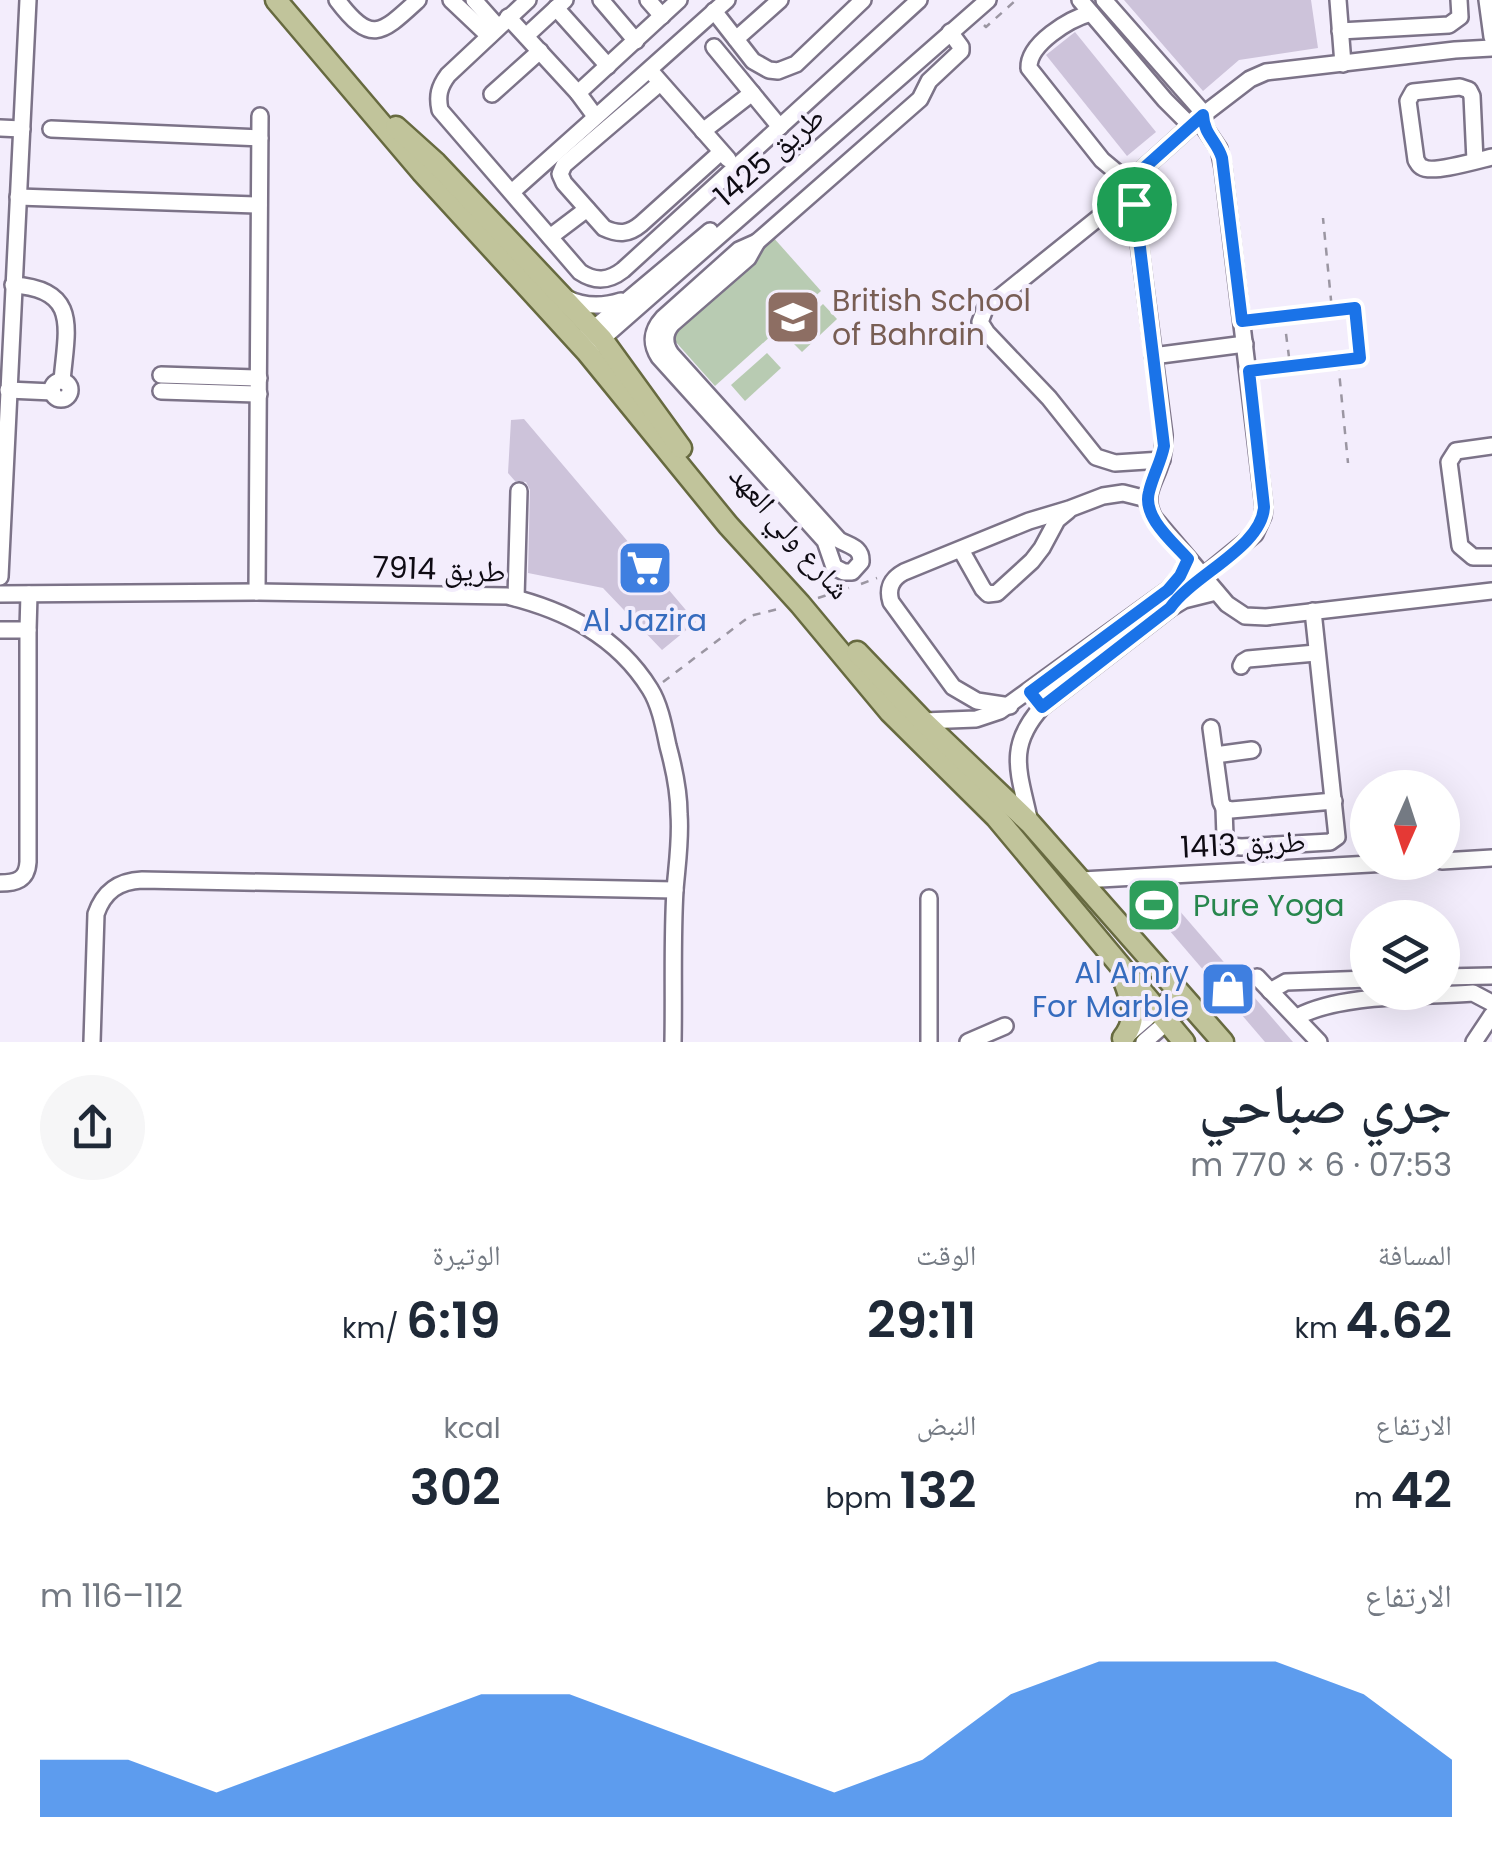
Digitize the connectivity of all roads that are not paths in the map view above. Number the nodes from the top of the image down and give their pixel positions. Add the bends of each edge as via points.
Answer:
1 (28, 0) edge
2 (276, 0) edge
3 (338, 0) edge
4 (418, 0) edge
5 (452, 0) edge
6 (474, 0) edge
7 (528, 0) edge
8 (600, 0) edge
9 (648, 0) edge
10 (679, 0) edge
11 (727, 0) edge
12 (780, 0) edge
13 (863, 0) edge
14 (919, 0) edge
15 (972, 0) edge
16 (988, 0) edge
17 (1104, 0) edge
18 (1338, 0) edge
19 (1459, 0) edge
20 (1487, 0) edge
21 (561, 4) edge
22 (1086, 6) edge
23 (714, 11) junction
24 (662, 16) junction
25 (498, 27) junction
26 (1340, 31) junction
27 (950, 32) junction
28 (526, 36) junction
29 (1492, 37) edge
30 (736, 40) junction
31 (636, 41) junction
32 (714, 47) dead end
33 (1492, 48) edge
34 (540, 51) junction
35 (1343, 64) junction
36 (608, 66) junction
37 (648, 69) junction
38 (660, 82) junction
39 (578, 93) junction
40 (752, 93) junction
41 (492, 94) dead end
42 (1165, 100) junction
43 (366, 106) junction
44 (260, 116) dead end
45 (595, 116) junction
46 (1197, 120) junction
47 (780, 126) junction
48 (0, 128) edge
49 (51, 129) dead end
50 (22, 130) junction
51 (703, 131) junction
52 (260, 138) junction
53 (1176, 140) junction
54 (721, 152) junction
55 (1484, 159) edge
56 (735, 166) junction
57 (774, 182) junction
58 (1135, 185) junction
59 (512, 192) junction
60 (18, 197) junction
61 (753, 200) junction
62 (258, 206) junction
63 (795, 208) junction
64 (587, 209) junction
65 (775, 226) junction
66 (550, 237) junction
67 (7, 259) edge
68 (13, 286) junction
69 (561, 296) junction
70 (629, 297) junction
71 (590, 341) junction
72 (1245, 344) junction
73 (1153, 356) junction
74 (161, 383) dead end
75 (259, 386) junction
76 (8, 390) junction
77 (1492, 446) edge
78 (1162, 460) junction
79 (520, 491) dead end
80 (1147, 499) junction
81 (1069, 509) junction
82 (1030, 521) junction
83 (1046, 542) junction
84 (836, 546) dead end
85 (961, 550) junction
86 (1492, 558) edge
87 (1188, 559) junction
88 (0, 577) edge
89 (1203, 577) junction
90 (1492, 590) edge
91 (257, 592) junction
92 (1216, 592) junction
93 (0, 594) edge
94 (28, 594) junction
95 (516, 598) junction
96 (1170, 608) junction
97 (1313, 611) junction
98 (0, 630) edge
99 (28, 630) junction
100 (829, 631) junction
101 (1316, 653) junction
102 (1242, 666) dead end
103 (1030, 692) junction
104 (1010, 706) junction
105 (1042, 707) junction
106 (923, 721) junction
107 (1211, 728) dead end
108 (1252, 750) dead end
109 (1215, 755) junction
110 (1334, 801) junction
111 (1224, 808) junction
112 (1030, 822) junction
113 (1492, 858) edge
114 (1460, 859) edge
115 (1350, 865) edge
116 (1082, 880) junction
117 (0, 883) edge
118 (675, 890) junction
119 (929, 898) dead end
120 (1119, 966) junction
121 (1492, 976) edge
122 (1257, 977) dead end
123 (1460, 977) edge
124 (1350, 980) edge
125 (1270, 991) junction
126 (1184, 997) junction
127 (1492, 1003) edge
128 (1162, 1016) junction
129 (1492, 1016) edge
130 (1297, 1017) junction
131 (1005, 1026) dead end
132 (1128, 1041) edge
133 (92, 1042) edge
134 (673, 1042) edge
135 (929, 1042) edge
136 (968, 1042) edge
137 (1184, 1042) edge
138 (1222, 1042) edge
139 (1319, 1042) edge
140 (1474, 1042) edge

1 - 50 street
2 - 43 main road, شارع ولي العهد
3 - 4 street via 357,25 376,30
5 - 25 street
6 - 25 street
7 - 25 street
8 - 31 street
9 - 24 street
10 - 24 street
11 - 23 street
12 - 30 street
13 - 30 street via 788,69 760,67
14 - 47 street
15 - 57 street, طريق 1425
16 - 27 street, طريق 1425
17 - 46 street
18 - 26 street
19 - 26 street via 1460,17 1449,25
20 - 29 street
21 - 28 street
21 - 36 street
22 - 42 street
22 - 58 street via 1033,51 1029,68 1102,160
23 - 30 street
23 - 37 street
24 - 31 street
25 - 28 street
25 - 59 street via 448,75 438,98 448,121
26 - 35 street
27 - 57 street, طريق 1425
27 - 63 street via 961,51 928,80 920,99
28 - 34 street
31 - 36 street
32 - 40 street
33 - 35 street
34 - 39 street
34 - 41 street
35 - 46 street via 1266,72
36 - 39 street
37 - 38 street
37 - 45 street
38 - 51 street
38 - 64 street via 561,169 561,179
39 - 45 street
40 - 47 street
40 - 51 street
42 - 46 street
42 - 53 street
43 - 69 main road, شارع ولي العهد via 436,162
43 - 71 main road, شارع ولي العهد via 422,172
44 - 52 street
45 - 59 street
46 - 53 street
46 - 72 street via 1222,158
47 - 56 street
48 - 50 street
49 - 52 street
50 - 60 street
51 - 54 street
52 - 62 street
53 - 58 street
54 - 56 street
54 - 64 street via 633,230 614,233
55 - 55 street via 1430,170 1418,164 1408,101 1413,92 1469,90
56 - 66 street via 607,279 580,272
57 - 61 street, طريق 1425
57 - 63 street
58 - 73 street
58 - 78 street via 986,309 980,322 1096,457 1115,463
59 - 66 street
60 - 62 street
60 - 67 street
61 - 65 street
61 - 70 street, طريق 1425
61 - 71 street, طريق 1425
62 - 75 street
63 - 65 street
64 - 66 street
65 - 84 street via 672,324 666,344
67 - 68 street
68 - 76 street
68 - 76 street via 33,287 58,301 67,326 57,386
69 - 70 street via 587,305
69 - 71 main road, شارع ولي العهد
70 - 71 street, طريق 1425
71 - 100 main road, شارع ولي العهد
72 - 73 street
72 - 89 street via 1263,516 1255,534
73 - 78 street
74 - 75 street
75 - 91 street
76 - 88 street
77 - 86 street via 1456,451 1450,462 1460,546 1473,557
78 - 80 street
79 - 95 street
80 - 81 street via 1113,494
80 - 87 street
81 - 82 street
81 - 83 street
82 - 83 street
82 - 85 street
83 - 85 street via 994,594 982,590
85 - 104 street via 898,576 891,602 953,688 977,701
87 - 89 street
87 - 103 street via 1168,590
89 - 92 street
89 - 96 street
90 - 97 street
91 - 94 street, طريق 7914
91 - 95 street, طريق 7914
92 - 96 street
92 - 97 street via 1245,616
93 - 94 street, طريق 7914
94 - 99 street
95 - 118 street, طريق 7914 via 573,618 608,642 651,691 680,813
96 - 105 street
97 - 101 street
98 - 99 street
99 - 117 street via 28,867 18,881
100 - 106 main road, شارع ولي العهد
100 - 120 main road, شارع ولي العهد via 890,712 996,818
101 - 102 street via 1248,659
101 - 110 street
103 - 104 street
103 - 105 street
104 - 106 street via 976,719
105 - 112 street via 1019,743 1017,765
106 - 112 main road, شارع ولي العهد
107 - 109 street
108 - 109 street
109 - 111 street
110 - 111 street
110 - 111 street via 1333,841 1241,848 1225,837
112 - 116 main road, شارع ولي العهد
113 - 114 street
115 - 116 street, طريق 1413
116 - 126 main road, شارع ولي العهد
118 - 133 street via 122,883 96,914
118 - 134 street, طريق 7914
119 - 135 street
120 - 128 main road, شارع ولي العهد
120 - 132 main road via 1133,1004
121 - 123 street
122 - 125 street
124 - 125 street via 1286,982
125 - 130 street
126 - 128 street
126 - 138 main road, شارع ولي العهد
127 - 130 street via 1473,993 1338,1002
128 - 132 street
128 - 137 main road, شارع ولي العهد
129 - 140 street
130 - 139 street
131 - 136 street

